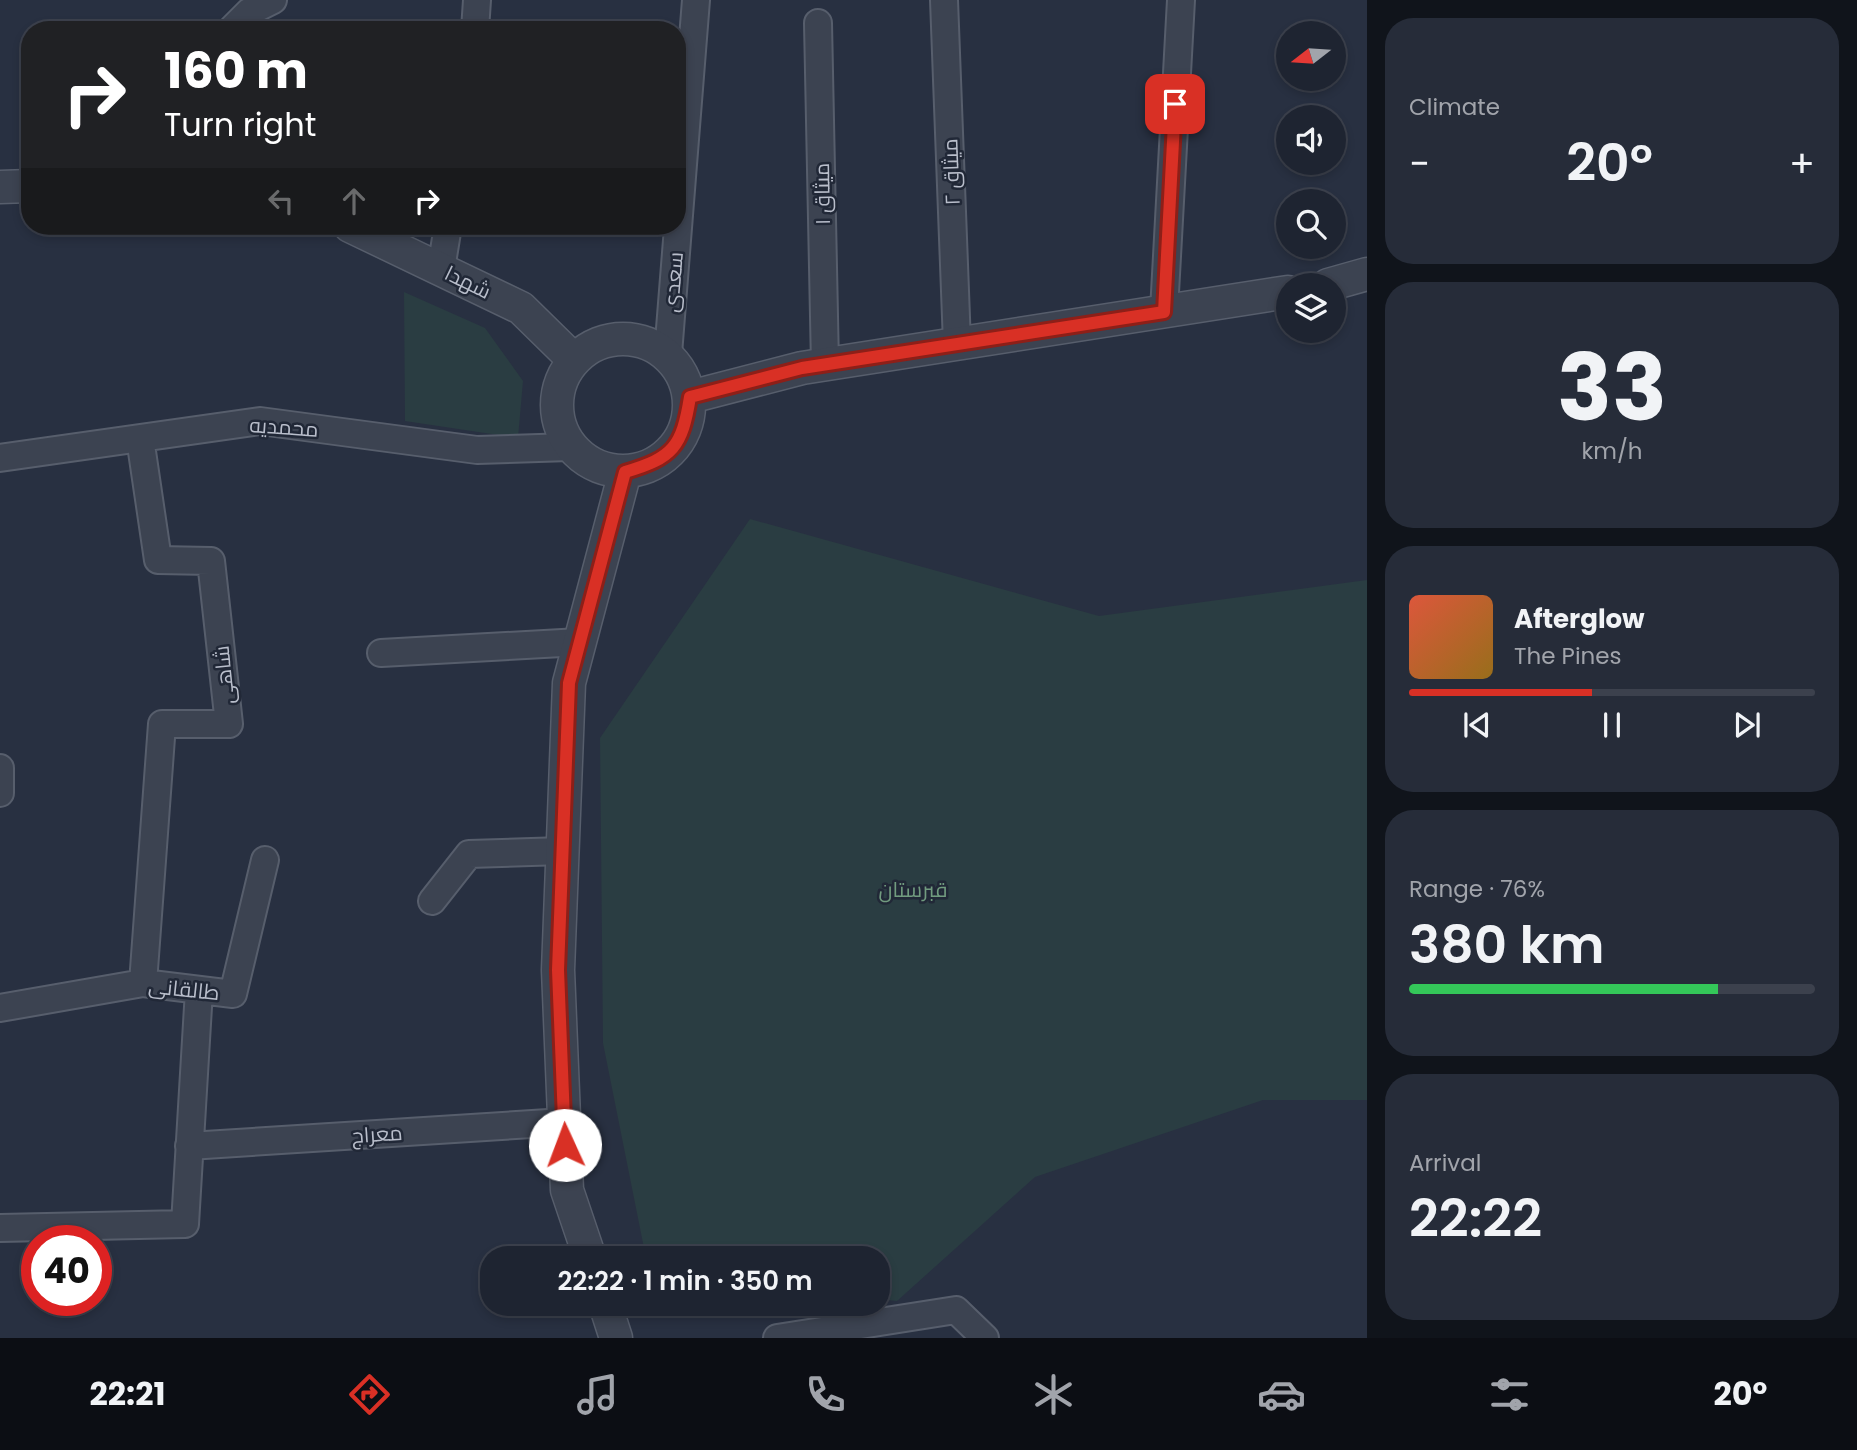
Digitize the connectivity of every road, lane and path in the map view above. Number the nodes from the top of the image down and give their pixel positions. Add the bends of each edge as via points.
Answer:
1 (273, 0) edge
2 (477, 0) edge
3 (696, 0) edge
4 (944, 0) edge
5 (1181, 0) edge
6 (240, 21) edge
7 (476, 21) edge
8 (818, 23) dead end
9 (686, 126) edge
10 (21, 186) edge
11 (0, 187) edge
12 (369, 235) edge
13 (447, 235) edge
14 (677, 235) edge
15 (441, 269) junction
16 (1367, 274) edge
17 (1346, 280) edge
18 (1276, 294) edge
19 (1164, 312) junction
20 (957, 344) junction
21 (668, 354) junction
22 (573, 359) junction
23 (825, 365) junction
24 (690, 397) junction
25 (140, 438) junction
26 (570, 447) junction
27 (0, 458) edge
28 (625, 472) junction
29 (580, 642) junction
30 (381, 653) dead end
31 (0, 768) edge
32 (0, 793) edge
33 (563, 851) junction
34 (265, 860) dead end
35 (432, 901) dead end
36 (143, 983) junction
37 (199, 990) junction
38 (0, 1008) edge
39 (564, 1122) junction
40 (189, 1146) junction
41 (0, 1228) edge
42 (586, 1246) edge
43 (609, 1316) edge
44 (616, 1338) edge
45 (778, 1338) edge
46 (985, 1338) edge

1 - 6 street
2 - 7 street
3 - 9 street, سعدی
4 - 20 street, میثاق ۲
5 - 19 street
8 - 23 street, میثاق ۱
10 - 11 street
12 - 15 street, شهدا
13 - 15 street
14 - 21 street, سعدی
15 - 22 street, شهدا via 521,308
16 - 17 street
18 - 19 street
19 - 20 street
20 - 23 street
21 - 22 street via 636,339 602,340
21 - 24 street
22 - 26 street via 555,402
23 - 24 street
24 - 28 street via 684,434 660,462
25 - 26 street, محمدیه via 260,421 477,450
25 - 27 street, محمدیه
25 - 36 street, شاهی via 158,560 211,561 229,724 162,724
26 - 28 street via 594,466
28 - 29 street
29 - 30 street
29 - 33 street via 569,683
31 - 32 street
33 - 35 street via 469,853
33 - 39 street via 558,970
34 - 37 street, طالقانی via 233,993
36 - 37 street, طالقانی
36 - 38 street, طالقانی
37 - 40 street
39 - 40 street, معراج
39 - 42 street via 567,1190
40 - 41 street via 185,1224
43 - 44 street
45 - 46 street via 956,1310

